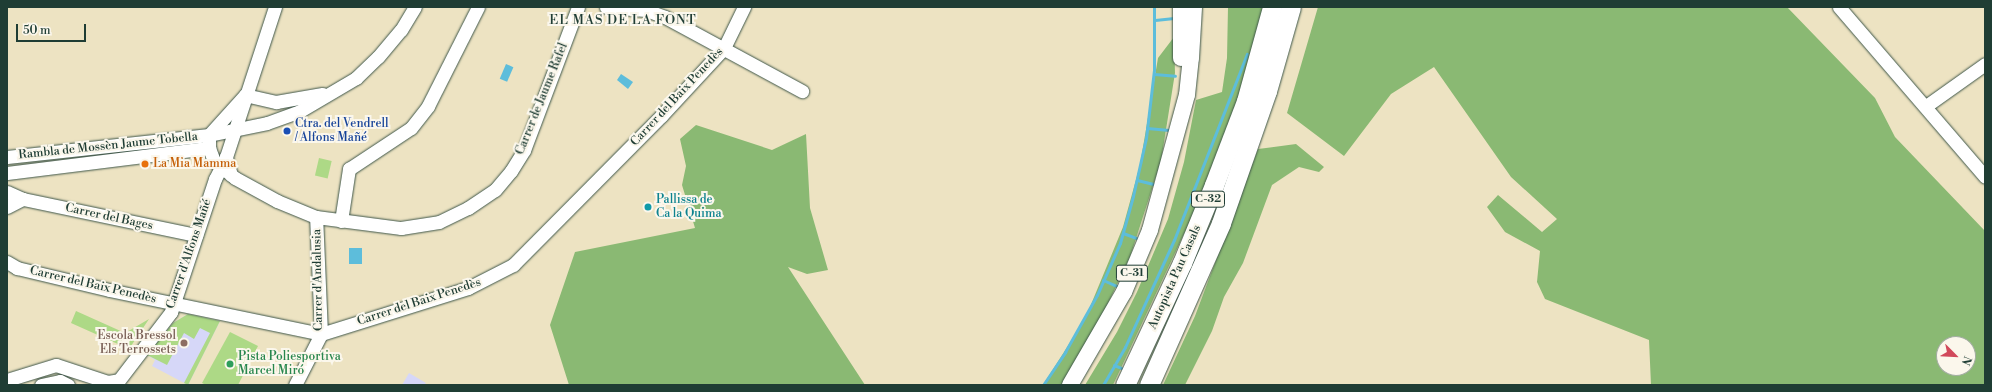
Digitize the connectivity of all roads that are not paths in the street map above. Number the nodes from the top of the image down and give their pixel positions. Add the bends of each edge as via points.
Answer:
1 (275, 7) edge
2 (415, 7) edge
3 (478, 7) edge
4 (578, 7) edge
5 (606, 7) edge
6 (744, 7) edge
7 (1181, 7) edge
8 (1194, 7) edge
9 (1272, 7) edge
10 (1291, 7) edge
11 (1839, 7) edge
12 (724, 48) junction
13 (1985, 64) edge
14 (802, 91) dead end
15 (334, 92) junction
16 (245, 95) junction
17 (1926, 106) junction
18 (236, 130) junction
19 (209, 141) junction
20 (1171, 151) junction
21 (7, 157) edge
22 (227, 169) junction
23 (7, 173) edge
24 (1985, 177) edge
25 (7, 192) edge
26 (23, 199) junction
27 (7, 207) edge
28 (316, 217) junction
29 (341, 221) junction
30 (196, 235) junction
31 (7, 262) edge
32 (175, 304) junction
33 (320, 334) junction
34 (7, 380) edge
35 (85, 380) edge
36 (40, 385) edge
37 (68, 385) edge
38 (295, 385) edge
39 (1070, 385) edge
40 (1125, 385) edge
41 (1150, 385) edge

1 - 16 street, Carrer d'Alfons Mañé
2 - 15 street via 401,30 378,57 356,78
3 - 29 street via 428,106 411,128 349,169
4 - 29 street, Carrer de Jaume Rafel via 524,150 495,190 468,208 439,222 402,228
5 - 12 street via 655,13
6 - 12 street, Carrer del Baix Penedès
7 - 20 main road, C-31 via 1181,74
8 - 20 main road, C-31 via 1192,58 1186,95
9 - 40 highway, Autopista Pau Casals / C-32 via 1246,101 1214,185 1182,263
10 - 41 highway, Autopista Pau Casals / C-32 via 1267,91 1221,223
11 - 17 street
12 - 14 street
12 - 33 street, Carrer del Baix Penedès via 661,116 513,265 468,288
13 - 17 street
15 - 16 street via 276,102
15 - 18 street via 300,111
16 - 18 street, Carrer d'Alfons Mañé
16 - 19 street
17 - 24 street
18 - 19 street
18 - 22 street, Carrer d'Alfons Mañé via 226,157
19 - 21 street, Rambla de Mossèn Jaume Tobella
19 - 22 street via 214,161
19 - 23 street, Rambla de Mossèn Jaume Tobella
20 - 39 main road, C-31 via 1150,230 1127,285 1104,330
22 - 28 street, Carrer de Jaume Rafel via 258,192
22 - 30 street, Carrer d'Alfons Mañé via 215,179
25 - 26 street, Carrer del Bages
26 - 27 street
26 - 30 street, Carrer del Bages
28 - 29 street, Carrer de Jaume Rafel
28 - 33 street, Carrer d'Andalusia
30 - 32 street, Carrer d'Alfons Mañé
31 - 32 street, Carrer del Baix Penedès via 39,273
32 - 33 street, Carrer del Baix Penedès
32 - 35 street, Carrer d'Alfons Mañé via 119,380
33 - 38 street, Carrer d'Andalusia
34 - 35 street via 56,365
36 - 37 street via 60,381

